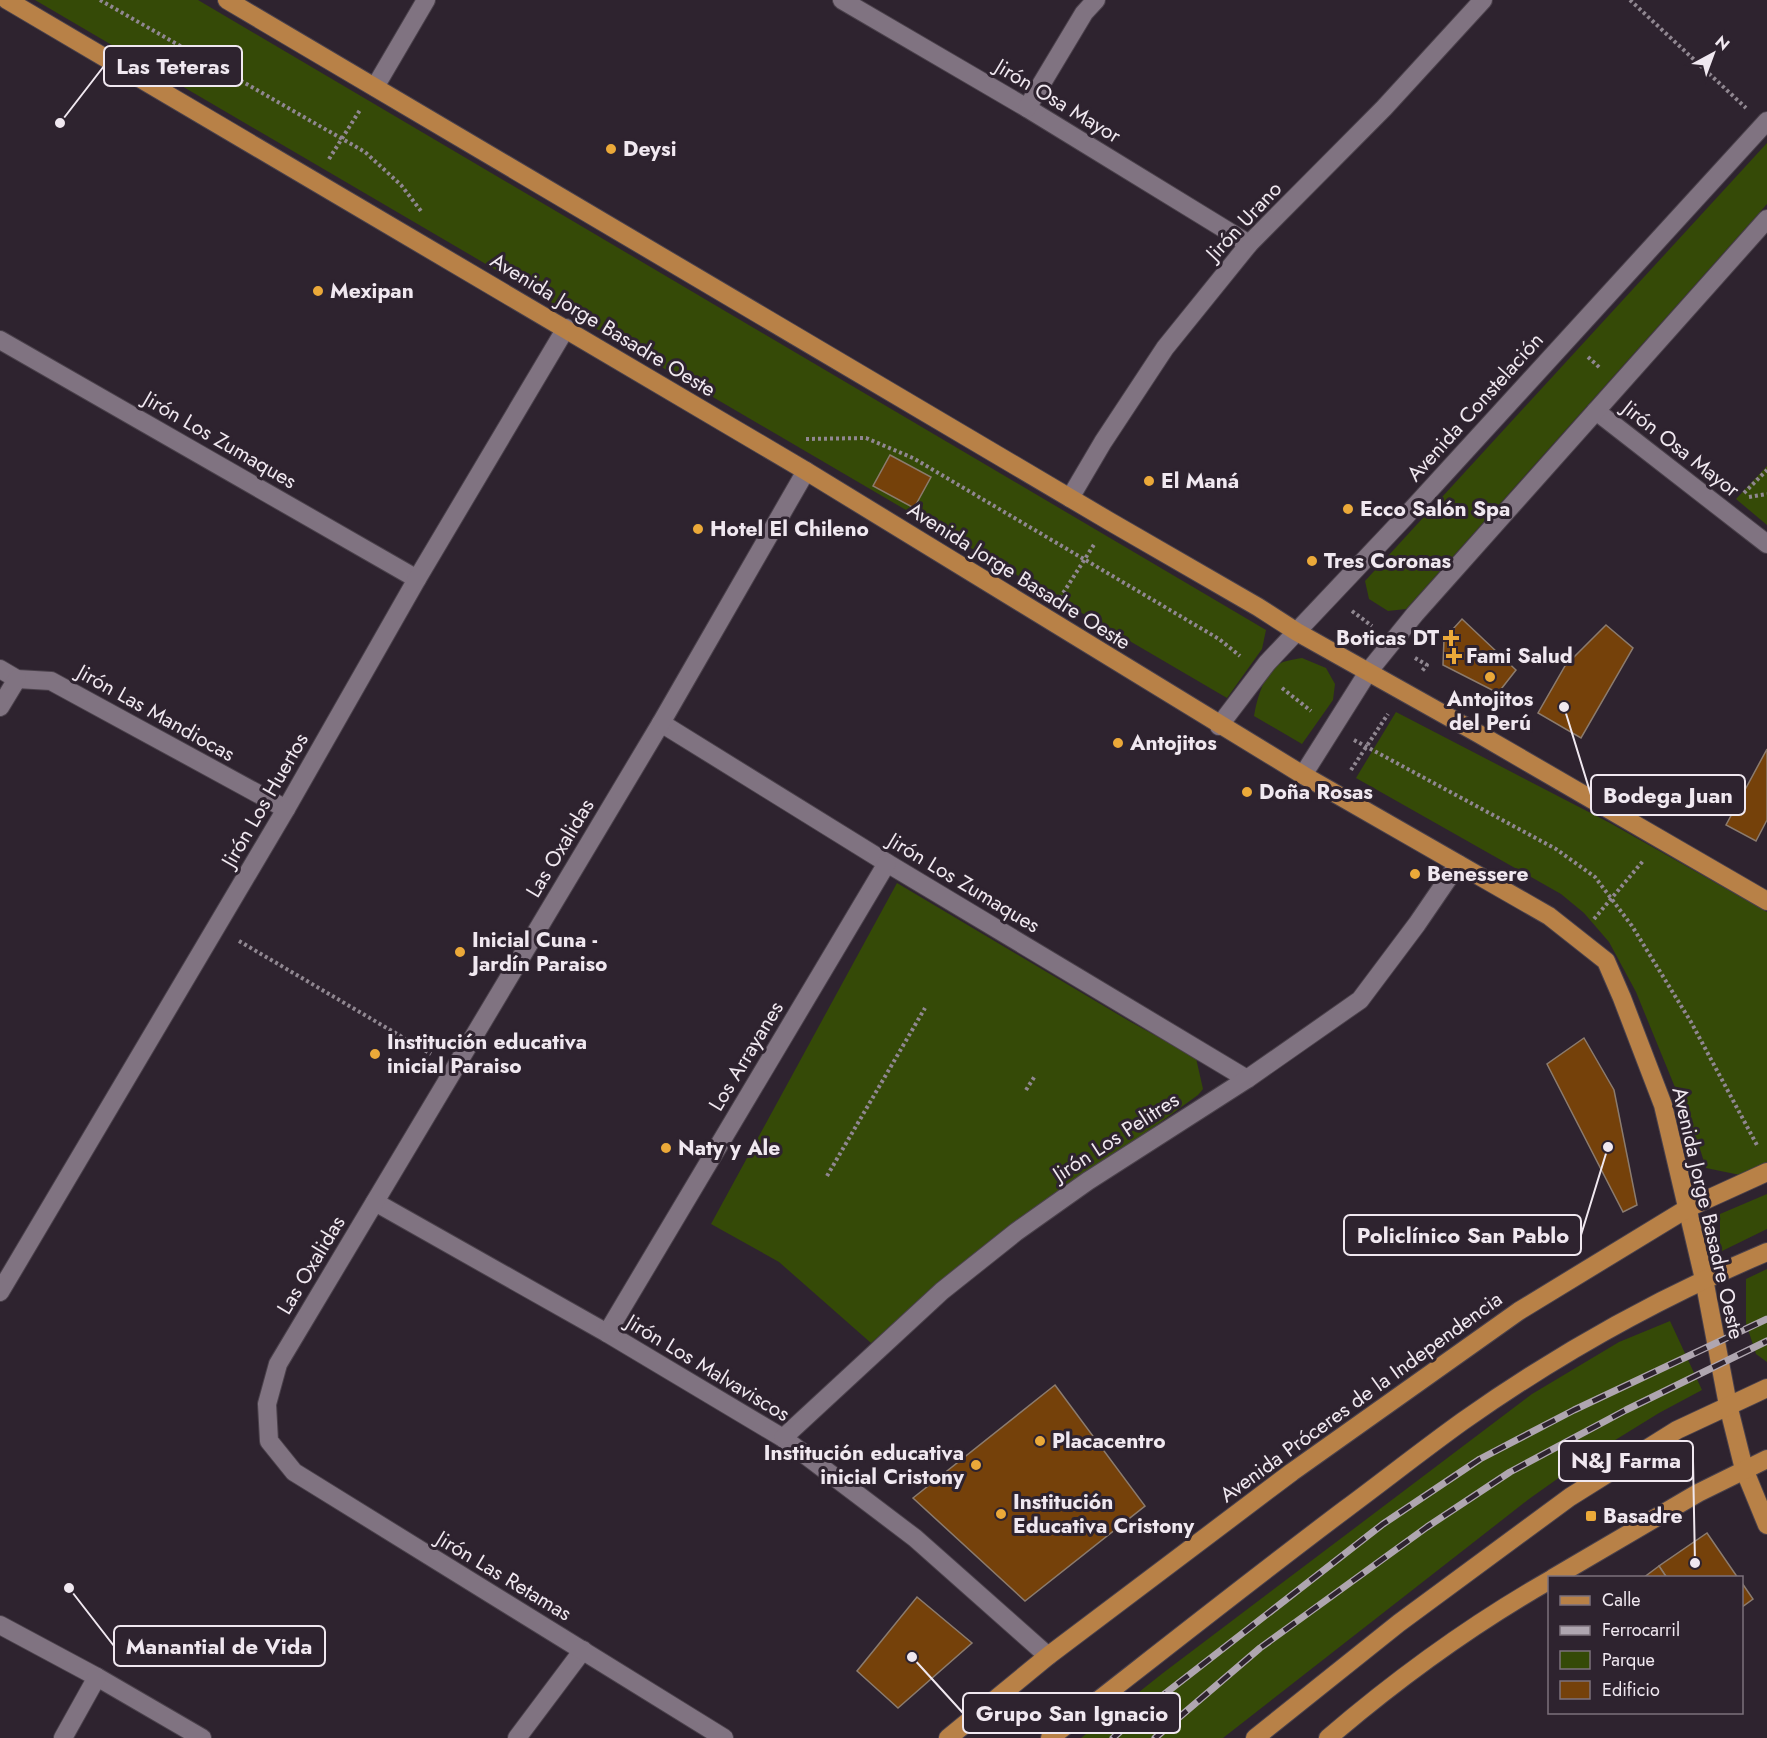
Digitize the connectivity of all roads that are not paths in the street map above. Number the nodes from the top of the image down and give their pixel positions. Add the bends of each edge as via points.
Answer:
1 (7, 0) edge
2 (227, 0) edge
3 (426, 0) edge
4 (842, 0) edge
5 (1096, 0) edge
6 (1483, 0) edge
7 (375, 87) junction
8 (1027, 108) junction
9 (1765, 123) edge
10 (1767, 219) edge
11 (1249, 244) junction
12 (566, 328) junction
13 (0, 340) edge
14 (1596, 411) junction
15 (806, 471) junction
16 (1070, 498) junction
17 (1767, 544) edge
18 (417, 579) junction
19 (1297, 632) junction
20 (0, 669) edge
21 (1368, 672) junction
22 (17, 679) junction
23 (0, 707) edge
24 (661, 723) junction
25 (1219, 726) junction
26 (1303, 775) junction
27 (286, 810) junction
28 (887, 863) junction
29 (1458, 864) junction
30 (1767, 901) edge
31 (1246, 1079) junction
32 (1767, 1172) edge
33 (375, 1202) junction
34 (1688, 1208) junction
35 (1767, 1252) edge
36 (1704, 1279) junction
37 (0, 1292) edge
38 (607, 1334) junction
39 (1767, 1389) edge
40 (1728, 1405) junction
41 (783, 1438) junction
42 (269, 1441) joint
43 (1767, 1459) edge
44 (1744, 1469) junction
45 (1767, 1525) edge
46 (1556, 1576) edge
47 (1548, 1581) edge
48 (0, 1625) edge
49 (583, 1650) junction
50 (1048, 1656) junction
51 (97, 1677) junction
52 (63, 1738) edge
53 (202, 1738) edge
54 (517, 1738) edge
55 (724, 1738) edge
56 (948, 1738) edge
57 (1050, 1738) edge
58 (1255, 1738) edge
59 (1328, 1738) edge

1 - 12 main road, Avenida Jorge Basadre Oeste
2 - 7 main road
3 - 7 street
4 - 8 street, Jirón Osa Mayor
5 - 8 street via 1084,13
6 - 11 street, Jirón Urano via 1384,108
7 - 16 main road
8 - 11 street, Jirón Osa Mayor
9 - 19 street, Avenida Constelación
10 - 14 street
11 - 16 street, Jirón Urano via 1165,348
12 - 15 main road, Avenida Jorge Basadre Oeste
12 - 18 street, Jirón Los Huertos
13 - 18 street, Jirón Los Zumaques
14 - 17 street, Jirón Osa Mayor
14 - 21 street
15 - 24 street, Las Oxalidas
15 - 25 main road, Avenida Jorge Basadre Oeste
16 - 19 main road
18 - 27 street, Jirón Los Huertos
19 - 21 main road
19 - 25 street, Avenida Constelación
20 - 22 street, Jirón Las Mandiocas
21 - 26 street
21 - 30 main road
22 - 23 street
22 - 27 street, Jirón Las Mandiocas via 51,681
24 - 28 street, Jirón Los Zumaques
24 - 33 street, Las Oxalidas
25 - 26 main road, Avenida Jorge Basadre Oeste
26 - 29 main road, Avenida Jorge Basadre Oeste
27 - 37 street, Jirón Los Huertos
28 - 31 street, Jirón Los Zumaques
28 - 38 street, Los Arrayanes
29 - 31 street, Jirón Los Pelitres via 1360,1000
29 - 34 main road, Avenida Jorge Basadre Oeste via 1549,916 1606,961 1663,1105
31 - 41 street, Jirón Los Pelitres via 1016,1232 942,1291
32 - 34 main road, Avenida Próceres de la Independencia
33 - 38 street, Jirón Los Malvaviscos
33 - 42 street, Las Oxalidas via 278,1364 267,1404
34 - 36 main road, Avenida Jorge Basadre Oeste
34 - 50 main road, Avenida Próceres de la Independencia via 1519,1311 1292,1472
35 - 36 main road
36 - 40 main road, Avenida Jorge Basadre Oeste
36 - 57 main road via 1585,1342 1464,1421
38 - 41 street, Jirón Los Malvaviscos
39 - 40 main road
40 - 44 main road, Avenida Jorge Basadre Oeste
40 - 58 main road via 1677,1430 1570,1497 1398,1623
41 - 50 street, Jirón Los Malvaviscos via 915,1538
42 - 49 street, Jirón Las Retamas via 294,1472 322,1491
43 - 44 main road
44 - 45 main road, Avenida Jorge Basadre Oeste
44 - 46 main road
47 - 59 main road via 1476,1625 1388,1688
48 - 51 street
49 - 54 street
49 - 55 street, Jirón Las Retamas
50 - 56 main road, Avenida Próceres de la Independencia
51 - 52 street
51 - 53 street

